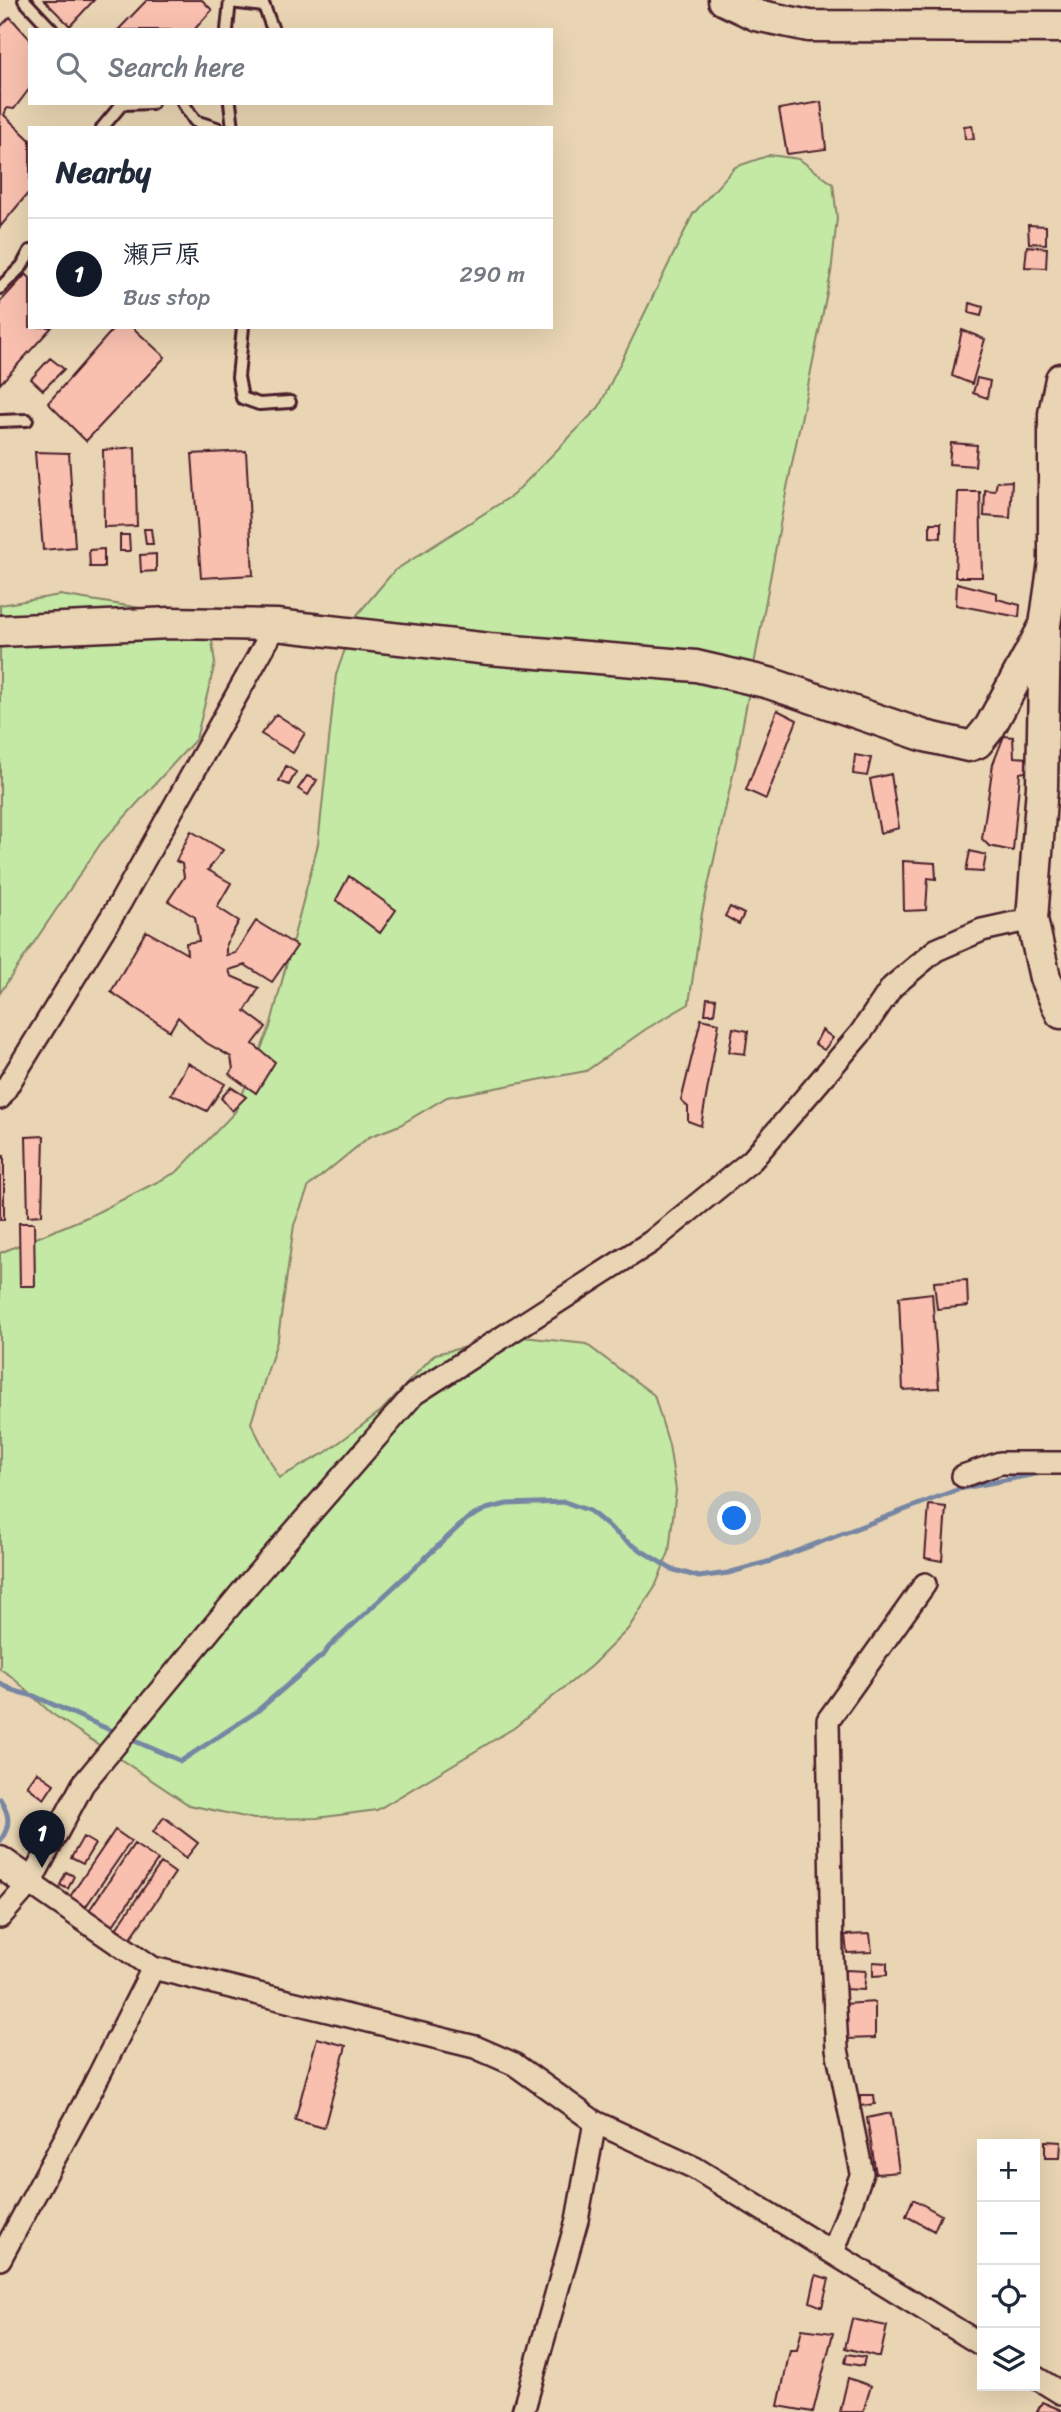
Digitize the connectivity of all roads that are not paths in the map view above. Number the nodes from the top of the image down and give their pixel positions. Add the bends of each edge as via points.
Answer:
1 (24, 0) edge
2 (724, 0) edge
3 (230, 1) edge
4 (1061, 27) edge
5 (50, 28) edge
6 (228, 28) edge
7 (272, 28) edge
8 (120, 105) edge
9 (184, 105) edge
10 (230, 105) edge
11 (104, 126) edge
12 (211, 126) edge
13 (233, 126) edge
14 (28, 255) edge
15 (0, 288) edge
16 (243, 329) edge
17 (1061, 379) edge
18 (290, 402) dead end
19 (0, 421) edge
20 (27, 421) dead end
21 (1057, 563) edge
22 (276, 625) junction
23 (1045, 625) junction
24 (0, 631) edge
25 (1032, 919) junction
26 (1061, 1013) edge
27 (0, 1098) edge
28 (1061, 1463) edge
29 (963, 1476) dead end
30 (925, 1584) dead end
31 (0, 1862) edge
32 (30, 1883) junction
33 (0, 1917) edge
34 (153, 1968) junction
35 (595, 2122) junction
36 (833, 2253) junction
37 (0, 2259) edge
38 (977, 2342) edge
39 (1040, 2380) edge
40 (1061, 2393) edge
41 (523, 2412) edge

1 - 5 lane
2 - 4 street via 756,15 809,26
3 - 6 lane
3 - 7 lane via 264,6
8 - 11 lane
9 - 12 lane via 195,121
10 - 13 lane
14 - 15 lane
16 - 18 lane via 238,377 242,398 259,404
17 - 21 street via 1054,414
19 - 20 lane
21 - 23 street
22 - 23 street via 696,666 769,682 925,736 968,746 977,743 990,727
22 - 24 street via 170,623
22 - 27 street via 120,903
23 - 25 street via 1042,787
25 - 26 street via 1045,978
25 - 32 street via 982,930 936,950 892,987 860,1034 752,1160 651,1242 414,1394 83,1784
28 - 29 street via 1000,1464
30 - 36 street via 828,1720 837,2049 862,2173
31 - 32 street
32 - 33 street
32 - 34 street
34 - 35 street via 475,2047 514,2064
34 - 37 street
35 - 36 street via 695,2168
35 - 41 street via 577,2220
36 - 38 street
39 - 40 street

